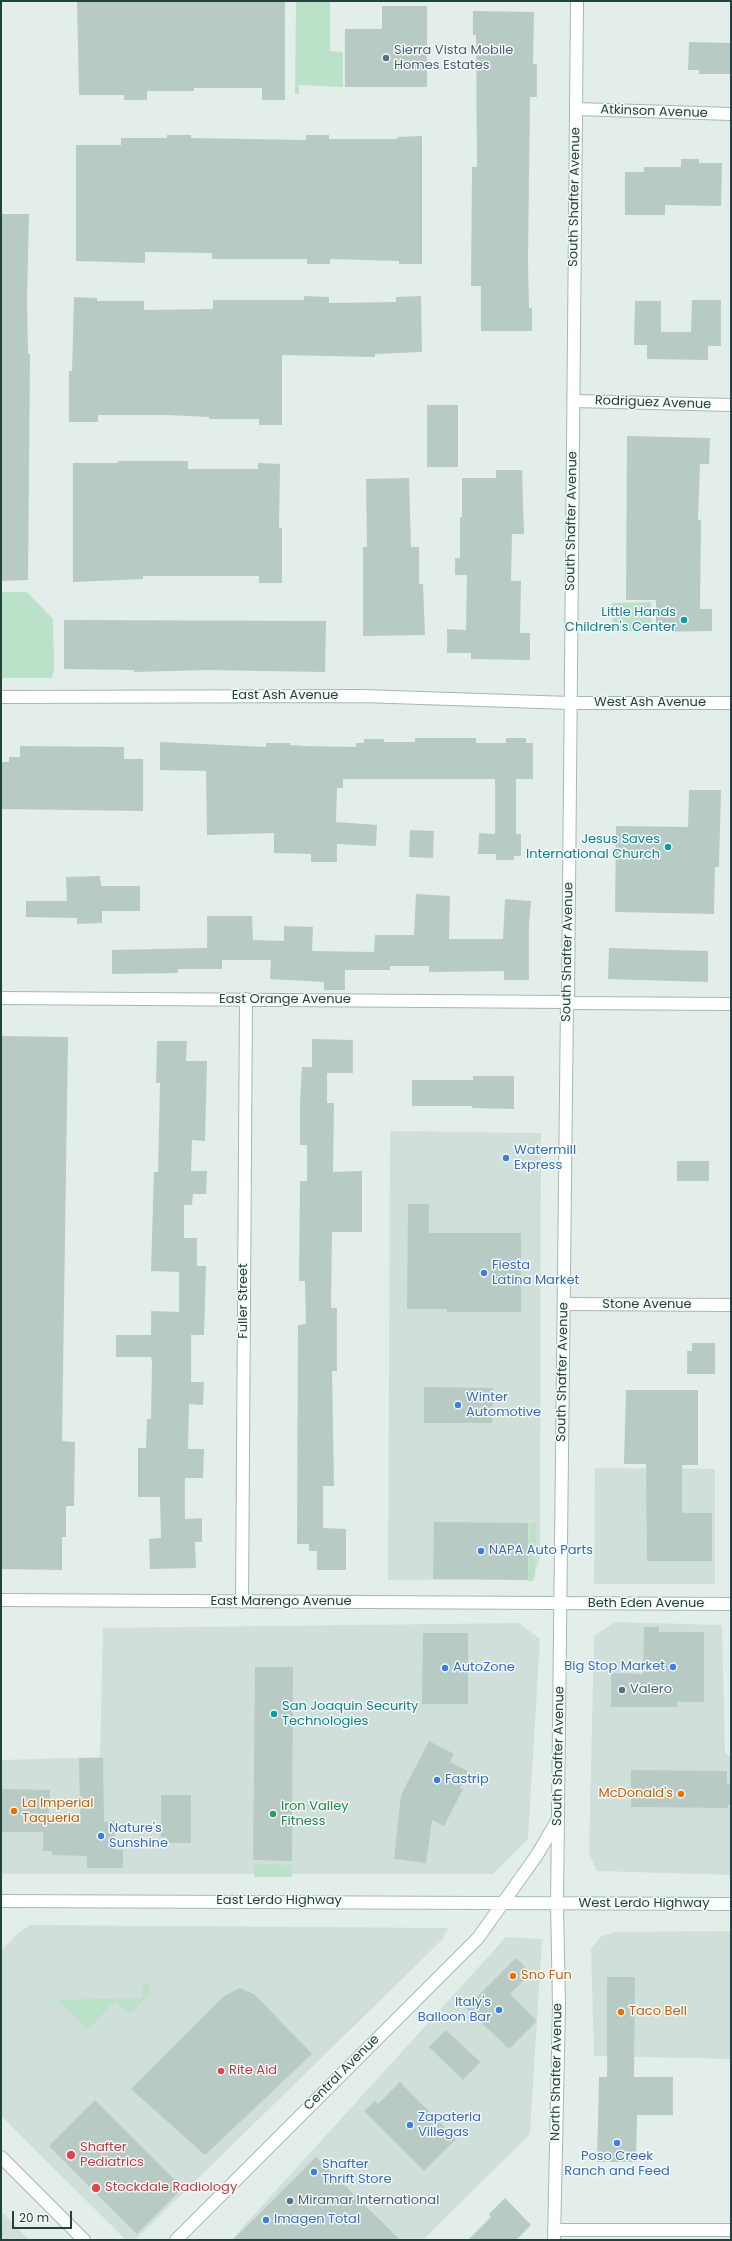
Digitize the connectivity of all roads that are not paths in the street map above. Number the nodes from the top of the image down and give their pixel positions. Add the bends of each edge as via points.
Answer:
1 (577, 1) edge
2 (576, 109) junction
3 (731, 114) edge
4 (574, 401) junction
5 (731, 405) edge
6 (1, 697) edge
7 (570, 703) junction
8 (731, 703) edge
9 (1, 998) edge
10 (246, 1000) junction
11 (567, 1003) junction
12 (731, 1004) edge
13 (564, 1304) junction
14 (731, 1305) edge
15 (1, 1600) edge
16 (242, 1602) junction
17 (561, 1603) junction
18 (731, 1604) edge
19 (558, 1818) junction
20 (1, 1901) edge
21 (504, 1902) junction
22 (557, 1904) junction
23 (731, 1904) edge
24 (1, 2157) edge
25 (731, 2230) edge
26 (554, 2235) edge
27 (84, 2240) edge
28 (176, 2240) edge

1 - 2 street, South Shafter Avenue
2 - 3 street, Atkinson Avenue
2 - 4 street, South Shafter Avenue
4 - 5 street, Rodriguez Avenue
4 - 7 street, South Shafter Avenue
6 - 7 street, East Ash Avenue via 362,696
7 - 8 street, West Ash Avenue
7 - 11 street, South Shafter Avenue
9 - 10 street, East Orange Avenue
10 - 11 street, East Orange Avenue
10 - 16 street, Fuller Street
11 - 12 street, East Orange Avenue
11 - 13 street, South Shafter Avenue
13 - 14 street, Stone Avenue
13 - 17 street, South Shafter Avenue
15 - 16 street, East Marengo Avenue
16 - 17 street, East Marengo Avenue
17 - 18 street, Beth Eden Avenue
17 - 19 street, South Shafter Avenue
19 - 21 street, Central Avenue via 537,1855
19 - 22 street, South Shafter Avenue
20 - 21 street, East Lerdo Highway
21 - 22 street, East Lerdo Highway
21 - 28 street, Central Avenue via 478,1938
22 - 23 street, West Lerdo Highway
22 - 26 street, North Shafter Avenue via 559,2006
24 - 27 street
25 - 26 street

